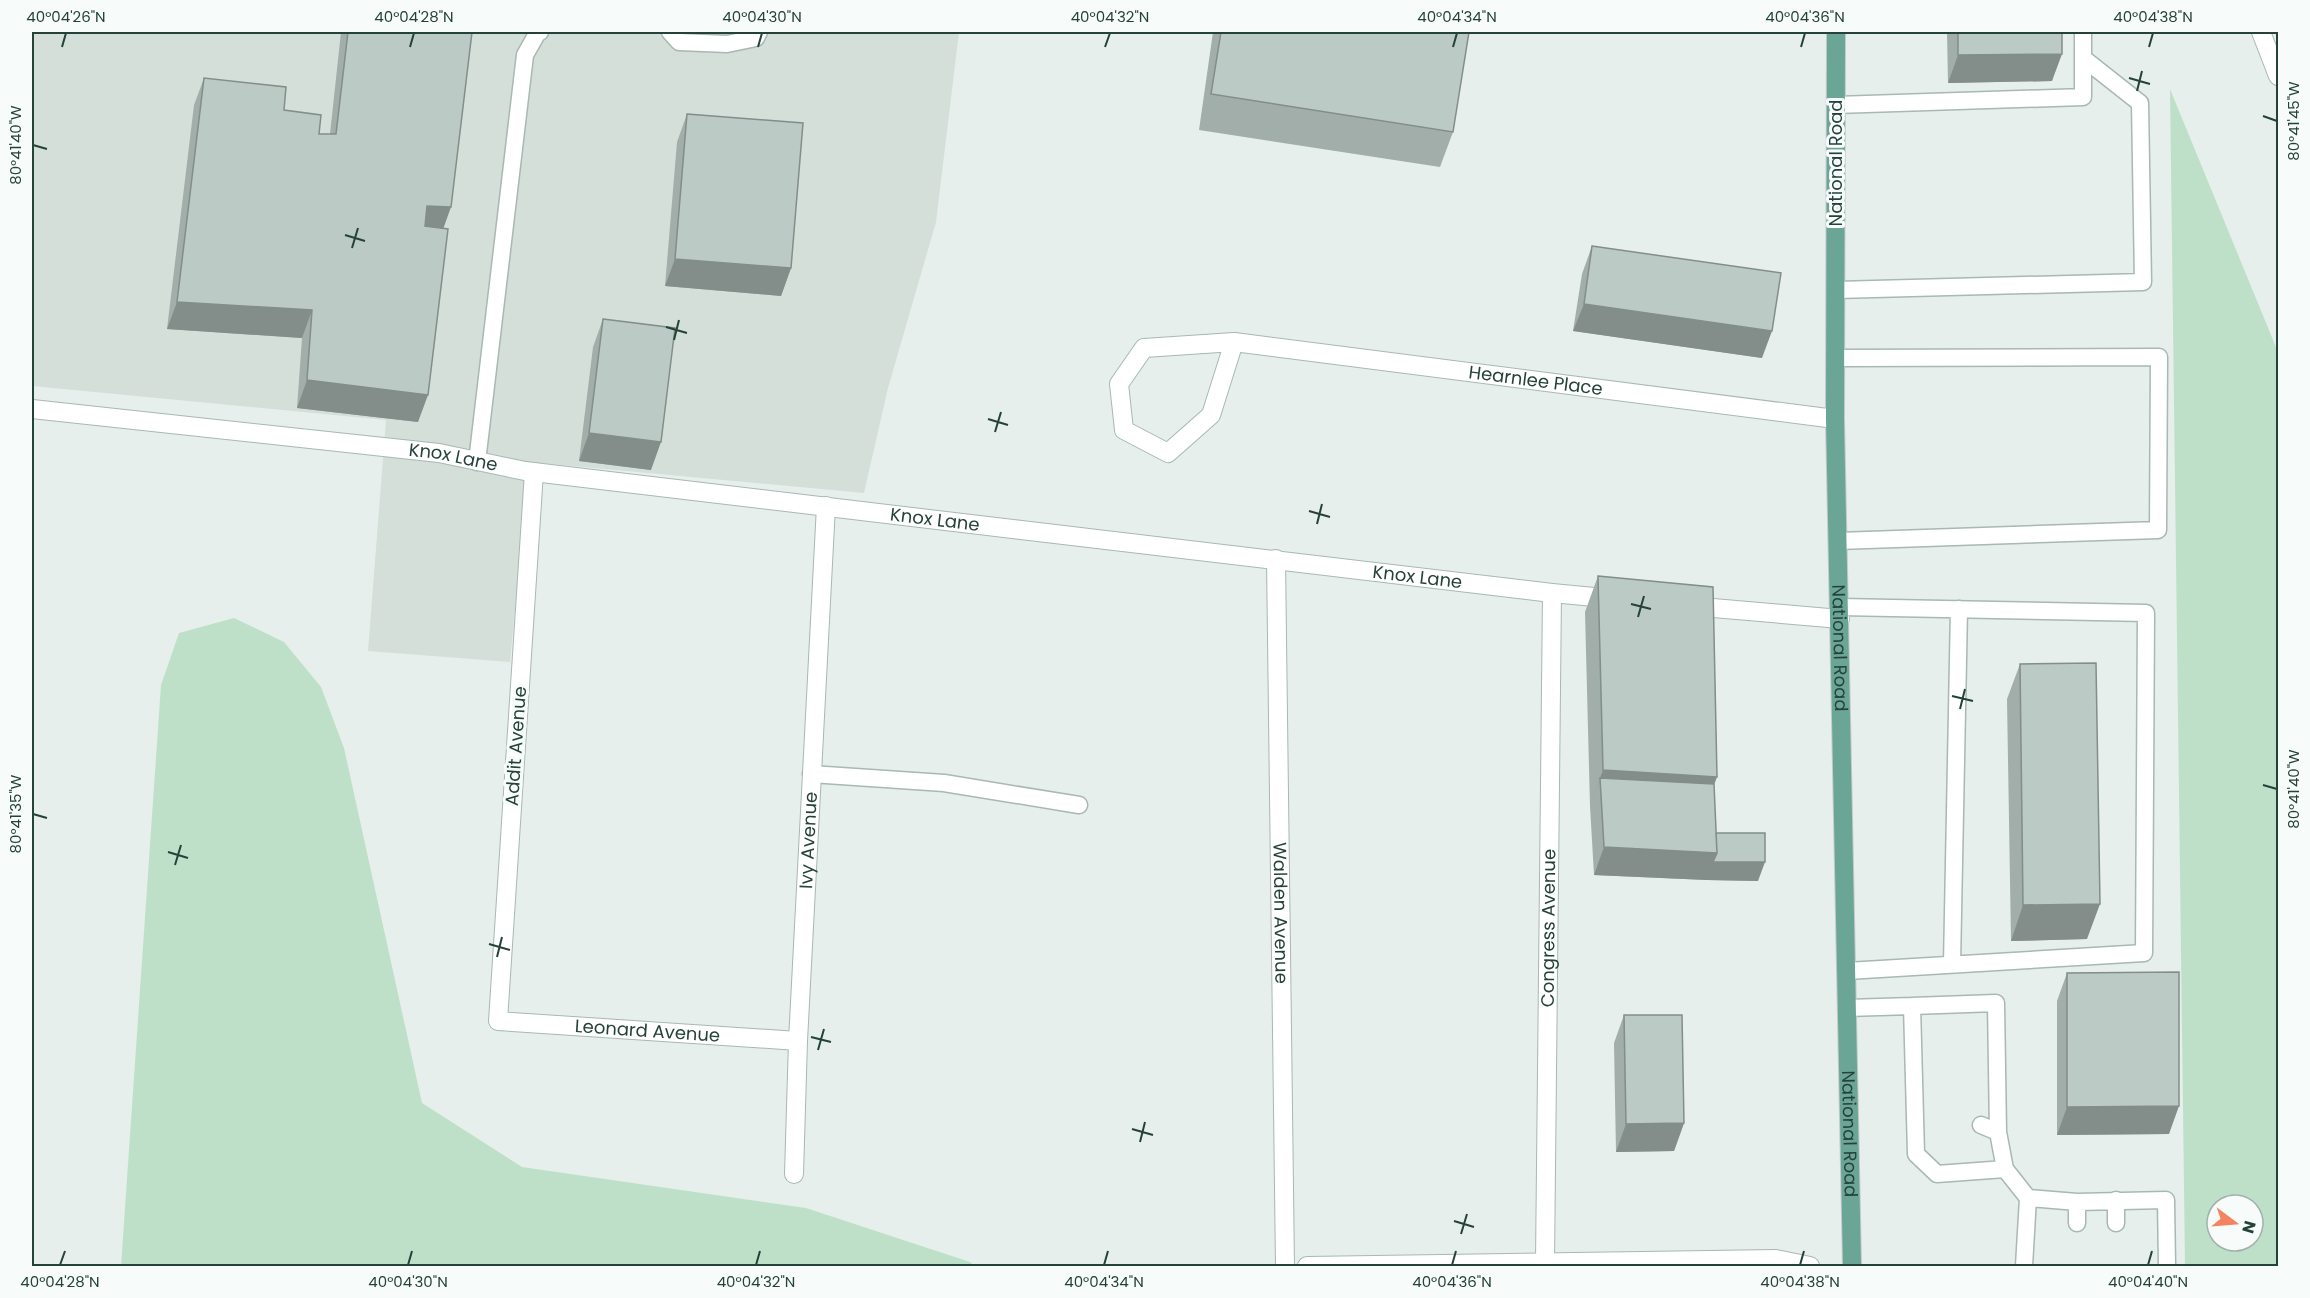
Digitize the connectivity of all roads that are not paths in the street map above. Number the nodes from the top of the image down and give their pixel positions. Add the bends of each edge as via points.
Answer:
1 (540, 32) edge
2 (670, 32) edge
3 (759, 32) edge
4 (1836, 32) edge
5 (2083, 32) edge
6 (2261, 32) edge
7 (2083, 58) junction
8 (2278, 76) edge
9 (1836, 105) junction
10 (1836, 290) junction
11 (1234, 342) junction
12 (1836, 357) junction
13 (32, 409) edge
14 (1835, 419) junction
15 (477, 462) junction
16 (534, 472) junction
17 (826, 506) junction
18 (1838, 542) junction
19 (1276, 559) junction
20 (1552, 593) junction
21 (1633, 600) edge
22 (1667, 603) edge
23 (1959, 609) junction
24 (1840, 613) junction
25 (811, 774) junction
26 (1079, 805) dead end
27 (1952, 964) junction
28 (1847, 971) junction
29 (1912, 1006) junction
30 (1847, 1008) junction
31 (498, 1021) joint
32 (798, 1041) junction
33 (1981, 1080) dead end
34 (1998, 1088) junction
35 (1981, 1125) dead end
36 (1998, 1132) junction
37 (2005, 1169) junction
38 (794, 1174) dead end
39 (2028, 1198) junction
40 (2116, 1200) junction
41 (2077, 1202) junction
42 (2077, 1223) dead end
43 (2116, 1224) dead end
44 (1545, 1262) junction
45 (1285, 1266) edge
46 (1307, 1266) edge
47 (1810, 1266) edge
48 (1852, 1266) edge
49 (2024, 1266) edge
50 (2167, 1266) edge

1 - 15 lane via 525,55
2 - 3 lane via 680,42 727,44 756,38
4 - 9 main road, National Road
5 - 7 lane
6 - 8 street
7 - 9 lane via 2083,97
7 - 10 lane via 2140,103 2143,282
9 - 10 main road, National Road
10 - 12 main road, National Road
11 - 11 street, Hearnlee Place via 1144,348 1119,384 1124,430 1168,453 1211,415
11 - 14 street, Hearnlee Place
12 - 14 main road, National Road
12 - 18 lane via 2159,357 2158,530
13 - 15 street, Knox Lane via 439,453
14 - 18 main road, National Road
15 - 16 street, Knox Lane
16 - 17 street, Knox Lane
16 - 31 street, Addit Avenue
17 - 19 street, Knox Lane
17 - 25 street, Ivy Avenue
18 - 24 main road, National Road
19 - 20 street, Knox Lane
19 - 45 street, Walden Avenue
20 - 21 street, Knox Lane
20 - 44 street, Congress Avenue
22 - 24 street
23 - 24 lane
23 - 27 lane
23 - 27 lane via 2146,613 2144,953
24 - 28 main road, National Road
25 - 26 lane via 944,783
25 - 32 street, Ivy Avenue
27 - 28 lane
28 - 30 main road, National Road
29 - 30 lane
29 - 34 lane via 1996,1003
29 - 37 lane via 1920,1048 1916,1154 1937,1174
30 - 48 main road, National Road
31 - 32 street, Leonard Avenue
32 - 38 street, Ivy Avenue
33 - 34 lane
34 - 36 lane
35 - 36 lane
36 - 37 lane
37 - 39 lane
39 - 41 lane
39 - 49 lane
40 - 41 lane
40 - 43 lane
40 - 50 lane via 2166,1200
41 - 42 lane
44 - 46 street
44 - 47 street via 1776,1259

